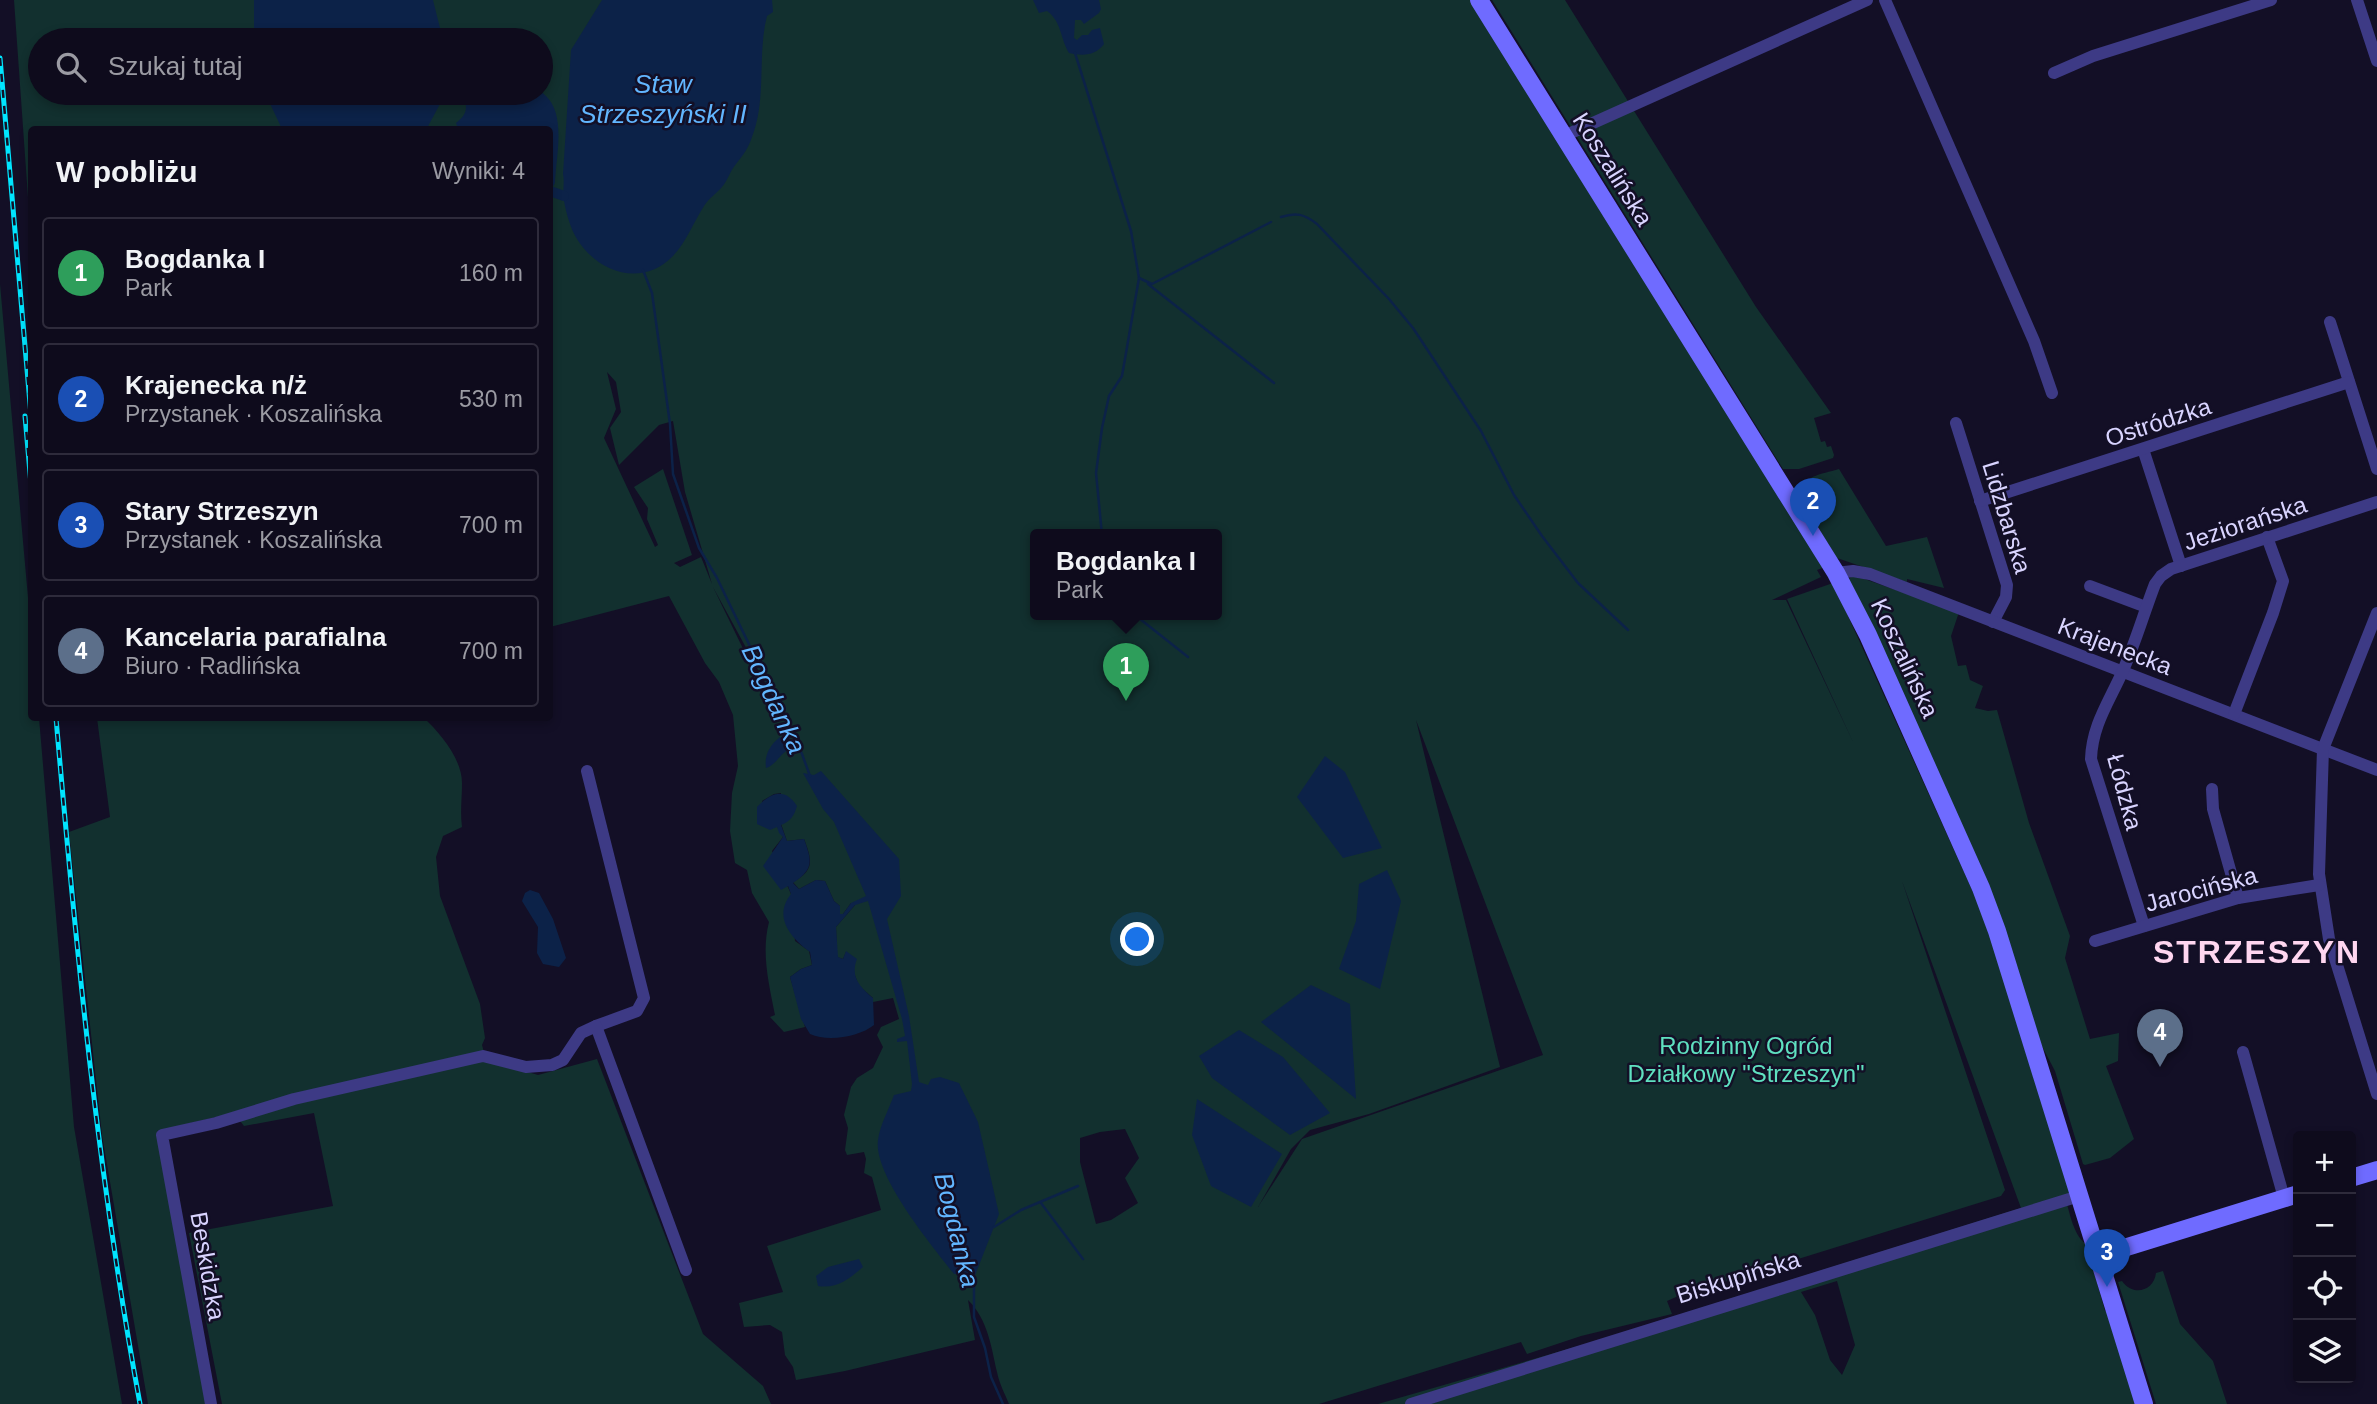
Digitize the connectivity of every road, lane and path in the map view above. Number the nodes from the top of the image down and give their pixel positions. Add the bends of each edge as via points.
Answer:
1 (1479, 0) edge
2 (1867, 0) edge
3 (1885, 0) edge
4 (2271, 0) edge
5 (2357, 0) edge
6 (2377, 61) edge
7 (2054, 73) dead end
8 (1564, 136) junction
9 (2330, 322) dead end
10 (2349, 382) junction
11 (2052, 393) dead end
12 (1956, 423) dead end
13 (2143, 449) junction
14 (2377, 469) edge
15 (1980, 501) junction
16 (2377, 502) edge
17 (2267, 537) junction
18 (2180, 566) junction
19 (1836, 573) junction
20 (2090, 586) dead end
21 (2146, 607) junction
22 (2377, 613) edge
23 (1993, 622) junction
24 (2123, 671) junction
25 (2234, 715) junction
26 (2323, 749) junction
27 (2377, 770) edge
28 (587, 771) dead end
29 (2212, 789) dead end
30 (2319, 885) junction
31 (2238, 898) junction
32 (2144, 926) junction
33 (2095, 941) dead end
34 (596, 1026) junction
35 (2243, 1052) dead end
36 (2377, 1094) edge
37 (2377, 1170) edge
38 (2356, 1176) edge
39 (2079, 1196) junction
40 (2291, 1196) edge
41 (2098, 1256) junction
42 (687, 1270) dead end
43 (211, 1404) edge
44 (1411, 1404) edge
45 (2144, 1404) edge

1 - 8 street, Koszalińska
2 - 8 street
3 - 11 street via 2034,341
4 - 7 street via 2093,56
5 - 6 street
8 - 19 street, Koszalińska
9 - 10 street
10 - 13 street, Ostródzka
10 - 14 street
12 - 15 street, Lidzbarska
13 - 15 street, Ostródzka
13 - 18 street
15 - 23 street, Lidzbarska via 2007,585
16 - 17 street, Jeziorańska
17 - 18 street, Jeziorańska
17 - 25 street via 2283,581
18 - 21 street, Jeziorańska via 2158,580
19 - 23 street, Krajenecka via 1870,574
19 - 39 street, Koszalińska via 1990,912
20 - 21 street
21 - 24 street, Jeziorańska
22 - 26 street
23 - 24 street, Krajenecka
24 - 25 street, Krajenecka
24 - 32 street, Łódzka via 2101,714 2091,759
25 - 26 street, Krajenecka
26 - 27 street, Krajenecka
26 - 30 street
28 - 34 street via 644,998 637,1011
29 - 31 street via 2213,809
30 - 31 street, Jarocińska
30 - 36 street via 2329,939
31 - 32 street, Jarocińska
32 - 33 street, Jarocińska
34 - 42 street
34 - 43 street, Beskidzka via 581,1033 563,1060 552,1065 526,1067 483,1056 162,1135
35 - 40 street
37 - 38 street
39 - 41 street, Koszalińska
39 - 44 street, Biskupińska
40 - 41 street
41 - 45 street, Koszalińska

